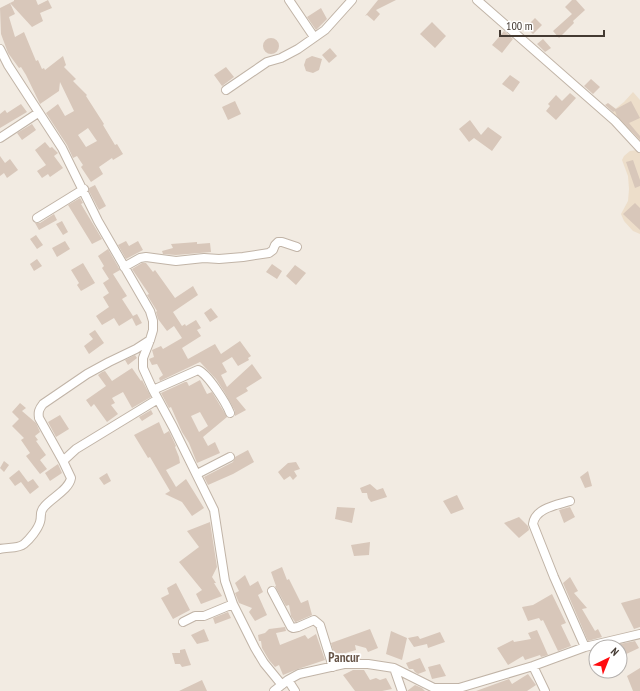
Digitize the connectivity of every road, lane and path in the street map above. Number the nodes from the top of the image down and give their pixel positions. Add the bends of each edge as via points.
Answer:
1 (289, 0) edge
2 (352, 0) edge
3 (477, 0) edge
4 (314, 37) junction
5 (0, 49) edge
6 (226, 90) dead end
7 (38, 113) junction
8 (0, 138) edge
9 (640, 148) edge
10 (84, 190) junction
11 (37, 218) dead end
12 (298, 248) dead end
13 (124, 267) junction
14 (150, 340) junction
15 (153, 390) junction
16 (158, 399) junction
17 (230, 413) dead end
18 (230, 456) dead end
19 (63, 461) junction
20 (197, 474) junction
21 (570, 501) dead end
22 (0, 549) edge
23 (272, 591) dead end
24 (232, 604) junction
25 (183, 622) dead end
26 (640, 635) edge
27 (585, 647) junction
28 (333, 666) junction
29 (533, 666) junction
30 (394, 668) junction
31 (285, 683) junction
32 (274, 691) edge
33 (295, 691) edge
34 (402, 691) edge
35 (545, 691) edge

1 - 4 street
2 - 4 street via 325,30
3 - 9 street via 615,121
4 - 6 street via 281,58 266,62
5 - 7 street
7 - 8 street
7 - 10 street via 62,148
10 - 11 street
10 - 13 street
12 - 13 street via 278,242 269,253 176,261 146,257
13 - 14 street via 150,311 153,321
14 - 15 street via 142,363
14 - 19 street via 88,374 40,408 39,418
15 - 16 street
15 - 17 street via 198,370 223,399
16 - 19 street via 76,449
16 - 20 street
18 - 20 street
19 - 22 street via 71,478 68,485 41,511 38,527 24,544
20 - 24 street via 214,510 225,581
21 - 27 street via 540,512 533,524
23 - 28 street via 291,627 298,627 314,620 320,625
24 - 25 street
24 - 31 street via 264,663
26 - 27 street
27 - 29 street
28 - 30 street via 368,664
28 - 31 street via 299,674
29 - 30 street via 459,688 434,688
29 - 35 street
30 - 34 street
31 - 32 street
31 - 33 street

